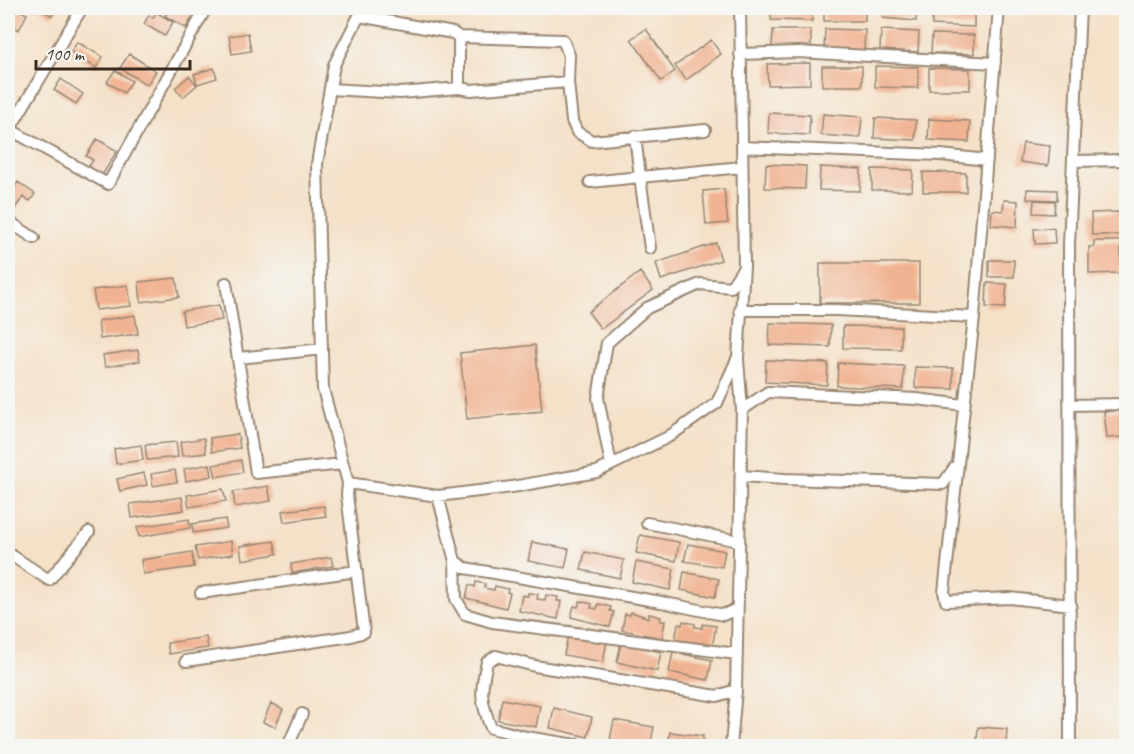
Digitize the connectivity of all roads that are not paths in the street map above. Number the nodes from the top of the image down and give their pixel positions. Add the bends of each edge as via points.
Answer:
1 (82, 8) edge
2 (206, 8) edge
3 (740, 8) edge
4 (999, 8) edge
5 (1080, 8) edge
6 (361, 12) edge
7 (459, 37) junction
8 (740, 54) junction
9 (995, 63) junction
10 (568, 82) junction
11 (459, 88) junction
12 (330, 89) junction
13 (705, 130) dead end
14 (8, 131) edge
15 (635, 136) junction
16 (742, 147) junction
17 (987, 160) junction
18 (1126, 160) edge
19 (1073, 161) junction
20 (742, 167) junction
21 (640, 177) junction
22 (590, 182) dead end
23 (8, 221) edge
24 (34, 238) dead end
25 (650, 248) dead end
26 (744, 267) junction
27 (226, 283) dead end
28 (740, 309) junction
29 (974, 317) junction
30 (322, 349) junction
31 (738, 357) junction
32 (239, 358) junction
33 (1126, 404) edge
34 (964, 405) junction
35 (1070, 405) junction
36 (742, 410) junction
37 (343, 464) junction
38 (957, 464) junction
39 (611, 465) junction
40 (741, 476) junction
41 (348, 483) junction
42 (438, 496) junction
43 (647, 523) dead end
44 (89, 532) dead end
45 (739, 541) junction
46 (8, 553) edge
47 (455, 561) junction
48 (357, 571) junction
49 (201, 593) dead end
50 (1071, 605) junction
51 (737, 609) junction
52 (737, 654) junction
53 (186, 661) dead end
54 (736, 690) junction
55 (302, 714) dead end
56 (288, 747) edge
57 (582, 747) edge
58 (731, 747) edge
59 (1070, 747) edge

1 - 14 street
2 - 14 street via 108,184
3 - 8 street
4 - 9 street
5 - 19 street
6 - 7 street
6 - 12 street via 334,65
7 - 10 street via 563,40 569,55
7 - 11 street
8 - 9 street via 797,52
8 - 16 street
9 - 17 street
10 - 11 street
10 - 15 street via 577,132 592,141
11 - 12 street via 400,93
12 - 30 street via 317,164
13 - 15 street
15 - 21 street
16 - 17 street
16 - 20 street
17 - 29 street
18 - 19 street
19 - 35 street
20 - 21 street
20 - 26 street
21 - 22 street
21 - 25 street
23 - 24 street
26 - 28 street
26 - 39 street via 732,288 700,284 647,308 607,343 598,398
27 - 32 street
28 - 29 street
28 - 31 street
29 - 34 street
30 - 32 street
30 - 37 street via 323,389
31 - 36 street
31 - 39 street via 717,403 668,437
32 - 37 street via 256,473
33 - 35 street
34 - 36 street via 768,392
34 - 38 street
35 - 50 street
36 - 40 street
37 - 41 street
38 - 40 street via 943,484
38 - 50 street via 946,601 1010,598
39 - 42 street via 586,474
40 - 45 street
41 - 42 street
41 - 48 street via 346,495
42 - 47 street
43 - 45 street
44 - 46 street via 49,580
45 - 51 street
47 - 51 street via 465,568 723,615
47 - 52 street via 456,599 465,614 492,622
48 - 49 street
48 - 53 street via 364,632
50 - 59 street
51 - 52 street
52 - 54 street
54 - 57 street via 717,696 496,656 487,662 481,703 491,728
54 - 58 street
55 - 56 street

